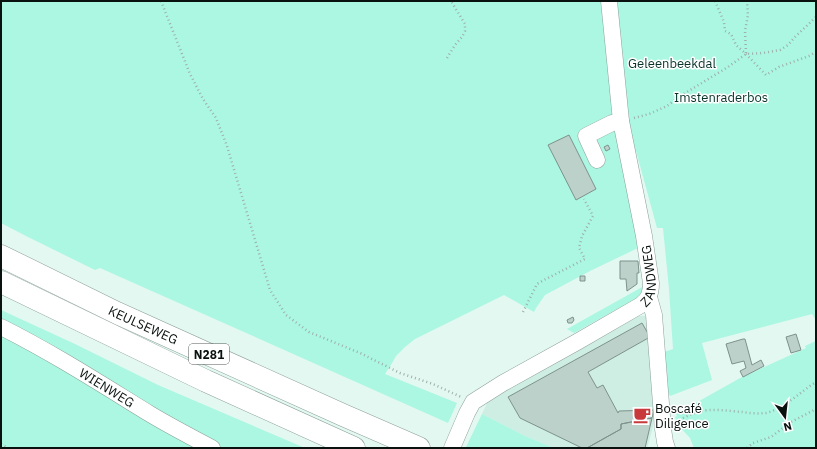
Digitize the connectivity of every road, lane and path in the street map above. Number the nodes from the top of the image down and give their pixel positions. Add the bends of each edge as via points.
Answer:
1 (162, 1) edge
2 (451, 1) edge
3 (609, 1) edge
4 (715, 1) edge
5 (747, 1) edge
6 (816, 17) edge
7 (816, 52) edge
8 (746, 54) junction
9 (448, 58) dead end
10 (621, 121) junction
11 (597, 160) dead end
12 (584, 199) dead end
13 (1, 256) edge
14 (1, 282) edge
15 (1, 295) edge
16 (649, 297) junction
17 (523, 312) dead end
18 (1, 328) edge
19 (116, 338) junction
20 (816, 382) edge
21 (470, 407) junction
22 (816, 409) edge
23 (664, 429) junction
24 (1, 444) edge
25 (8, 448) edge
26 (212, 448) edge
27 (354, 448) edge
28 (419, 448) edge
29 (452, 448) edge
30 (667, 448) edge
31 (746, 448) edge

1 - 21 path via 190,74 222,131 270,290 286,315 309,332 360,352 400,373 433,384
2 - 9 path via 465,24 465,31
3 - 10 street, ZANDWEG
4 - 8 path via 726,31
5 - 8 path
6 - 8 path via 780,50
7 - 8 path via 766,75
8 - 10 path via 667,106 649,114
10 - 11 street via 586,136
10 - 16 street, ZANDWEG via 644,236 651,283
12 - 17 path via 593,216 582,236 579,248 585,259 537,284
13 - 28 highway, KEULSEWEG / N281 via 118,313
14 - 19 highway, KEULSEWEG / N281
15 - 19 highway, N281
16 - 21 street, ZANDWEG via 641,305 503,383
16 - 23 street via 654,315
18 - 26 street, WIENWEG
19 - 27 highway, KEULSEWEG / N281 via 206,382
20 - 23 path via 773,411 700,411
21 - 29 street
22 - 31 path via 791,422 771,437
23 - 30 street
24 - 25 path

